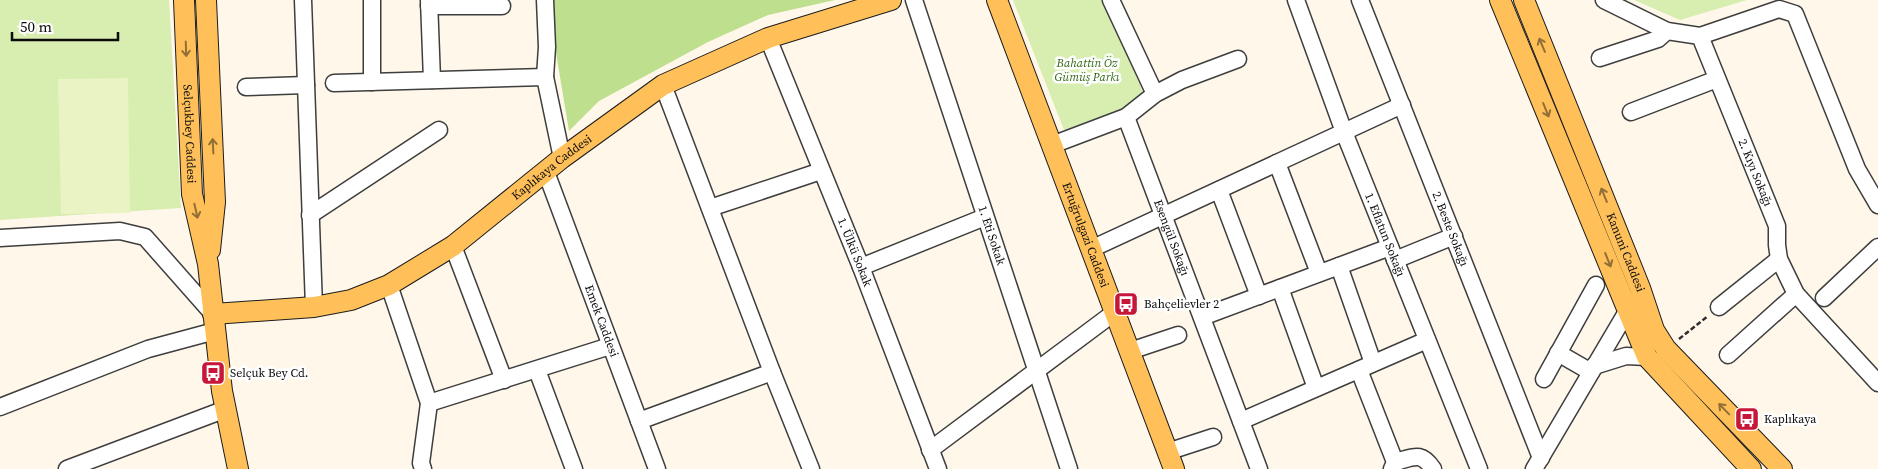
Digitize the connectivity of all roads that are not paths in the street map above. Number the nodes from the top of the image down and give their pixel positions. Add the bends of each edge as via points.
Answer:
1 (184, 0) edge
2 (206, 0) edge
3 (303, 0) edge
4 (372, 0) edge
5 (545, 0) edge
6 (891, 0) edge
7 (914, 0) edge
8 (997, 0) edge
9 (1111, 0) edge
10 (1296, 0) edge
11 (1360, 0) edge
12 (1500, 0) edge
13 (1524, 0) edge
14 (1604, 0) edge
15 (429, 3) edge
16 (502, 6) dead end
17 (1667, 31) junction
18 (1700, 36) junction
19 (768, 38) junction
20 (1600, 58) dead end
21 (1238, 59) dead end
22 (545, 77) junction
23 (1717, 79) junction
24 (432, 80) junction
25 (372, 82) junction
26 (334, 83) dead end
27 (306, 85) junction
28 (663, 85) junction
29 (246, 87) dead end
30 (1155, 94) junction
31 (1402, 105) junction
32 (1631, 112) dead end
33 (1126, 117) junction
34 (439, 130) dead end
35 (1344, 132) junction
36 (1052, 145) junction
37 (562, 158) junction
38 (1277, 163) junction
39 (821, 171) junction
40 (546, 172) junction
41 (1218, 190) junction
42 (1878, 205) edge
43 (710, 208) junction
44 (1163, 215) junction
45 (310, 216) junction
46 (985, 217) junction
47 (1454, 236) junction
48 (0, 238) edge
49 (453, 246) junction
50 (1878, 247) edge
51 (1091, 249) junction
52 (1392, 253) junction
53 (1779, 259) junction
54 (208, 264) junction
55 (1338, 266) junction
56 (861, 267) junction
57 (1319, 273) junction
58 (389, 285) junction
59 (1596, 285) dead end
60 (1280, 288) junction
61 (1640, 288) junction
62 (1796, 294) junction
63 (1259, 296) junction
64 (1824, 298) dead end
65 (314, 307) junction
66 (1719, 307) road end
67 (1629, 310) junction
68 (1116, 312) junction
69 (1202, 317) junction
70 (214, 322) junction
71 (1178, 335) dead end
72 (1427, 340) junction
73 (610, 346) junction
74 (1130, 351) junction
75 (1558, 353) junction
76 (1728, 355) dead end
77 (1647, 357) junction
78 (1366, 366) junction
79 (1593, 369) junction
80 (537, 370) junction
81 (772, 372) junction
82 (1036, 372) junction
83 (1544, 379) dead end
84 (504, 380) junction
85 (1878, 382) edge
86 (1316, 388) junction
87 (429, 403) junction
88 (0, 407) edge
89 (226, 409) junction
90 (639, 421) junction
91 (1241, 421) junction
92 (1213, 437) dead end
93 (930, 450) junction
94 (1171, 461) edge
95 (1537, 463) edge
96 (1394, 465) edge
97 (67, 469) edge
98 (238, 469) edge
99 (423, 469) edge
100 (574, 469) edge
101 (657, 469) edge
102 (810, 469) edge
103 (938, 469) edge
104 (1069, 469) edge
105 (1259, 469) edge
106 (1433, 469) edge
107 (1479, 469) edge
108 (1751, 469) edge
109 (1782, 469) edge

1 -> 54 main road, Selçukbey Caddesi via 192,194
54 -> 2 main road, Selçukbey Caddesi via 215,202
3 - 27 street
4 - 25 street
5 - 22 street
6 - 19 main road, Kaplıkaya Caddesi
7 - 46 street, 1. Eti Sokak
8 - 36 main road, Ertuğrulgazi Caddesi
9 - 30 street
10 - 35 street, 1. Eflatun Sokağı
11 - 31 street, 2. Beste Sokağı
12 -> 67 main road, Kanuni Caddesi
61 -> 13 main road, Kanuni Caddesi
14 - 17 street
15 - 16 street
15 - 24 street
17 - 18 street
17 - 20 street via 1658,38
18 - 23 street, 2. Kıyı Sokağı
18 - 42 street via 1779,9 1795,14 1857,169
19 - 28 main road, Kaplıkaya Caddesi
19 - 39 street, 1. Ülkü Sokak
21 - 30 street
22 - 24 street
22 - 37 street
23 - 32 street
23 - 53 street, 2. Kıyı Sokağı via 1777,226
24 - 25 street
25 - 26 street
27 - 29 street
27 - 45 street
28 - 37 main road, Kaplıkaya Caddesi
28 - 43 street
30 - 33 street
31 - 35 street
31 - 47 street, 2. Beste Sokağı
33 - 36 street
33 - 44 street, Esengül Sokağı
34 - 45 street
35 - 38 street
35 - 52 street, 1. Eflatun Sokağı
36 - 51 main road, Ertuğrulgazi Caddesi
37 - 40 main road, Kaplıkaya Caddesi
38 - 41 street
38 - 57 street
39 - 43 street
39 - 56 street, 1. Ülkü Sokak
40 - 49 main road, Kaplıkaya Caddesi
40 - 73 street, Emek Caddesi
41 - 44 street
41 - 63 street
43 - 81 street
44 - 51 street
44 - 69 street, Esengül Sokağı
45 - 65 street
46 - 56 street
46 - 82 street, 1. Eti Sokak
47 - 52 street
47 - 95 street, 2. Beste Sokağı
48 - 70 street via 120,231 145,236
49 - 58 main road, Kaplıkaya Caddesi
49 - 84 street
50 - 64 street
51 - 68 main road, Ertuğrulgazi Caddesi
52 - 55 street
52 - 72 street, 1. Eflatun Sokağı
53 - 62 street, 2. Kıyı Sokağı
53 - 66 street
54 - 70 main road, Selçukbey Caddesi
55 - 57 street
55 - 78 street
56 - 93 street, 1. Ülkü Sokak
57 - 60 street
58 - 65 main road, Kaplıkaya Caddesi via 351,300
58 - 87 street
59 - 75 street
60 - 63 street
60 - 86 street
61 - 67 street
109 -> 61 main road, Kanuni Caddesi via 1666,349 1654,330
62 - 76 street
62 - 85 street, 2. Kıyı Sokağı
63 - 69 street
65 - 70 main road, Kaplıkaya Caddesi
67 - 77 main road, Kanuni Caddesi
67 - 79 street
68 - 74 main road, Ertuğrulgazi Caddesi
68 - 82 street
69 - 91 street, Esengül Sokağı
70 - 88 street
70 - 89 main road, Selçukbey Caddesi
71 - 74 street
72 - 78 street
72 - 107 street, 1. Eflatun Sokağı
73 - 80 street
73 - 90 street, Emek Caddesi
74 - 94 main road, Ertuğrulgazi Caddesi
75 - 79 street
75 - 83 street
77 - 79 street via 1626,356
77 - 108 main road, Kanuni Caddesi
78 - 86 street
78 - 96 street
79 - 95 street
80 - 84 street
80 - 100 street
81 - 90 street
81 - 102 street
82 - 93 street
82 - 104 street, 1. Eti Sokak
84 - 87 street
86 - 91 street
87 - 99 street via 421,463
89 - 97 street
89 - 98 main road, Selçukbey Caddesi
90 - 101 street, Emek Caddesi
91 - 105 street, Esengül Sokağı
92 - 94 street
93 - 103 street, 1. Ülkü Sokak
96 - 106 street via 1418,456 1427,459

